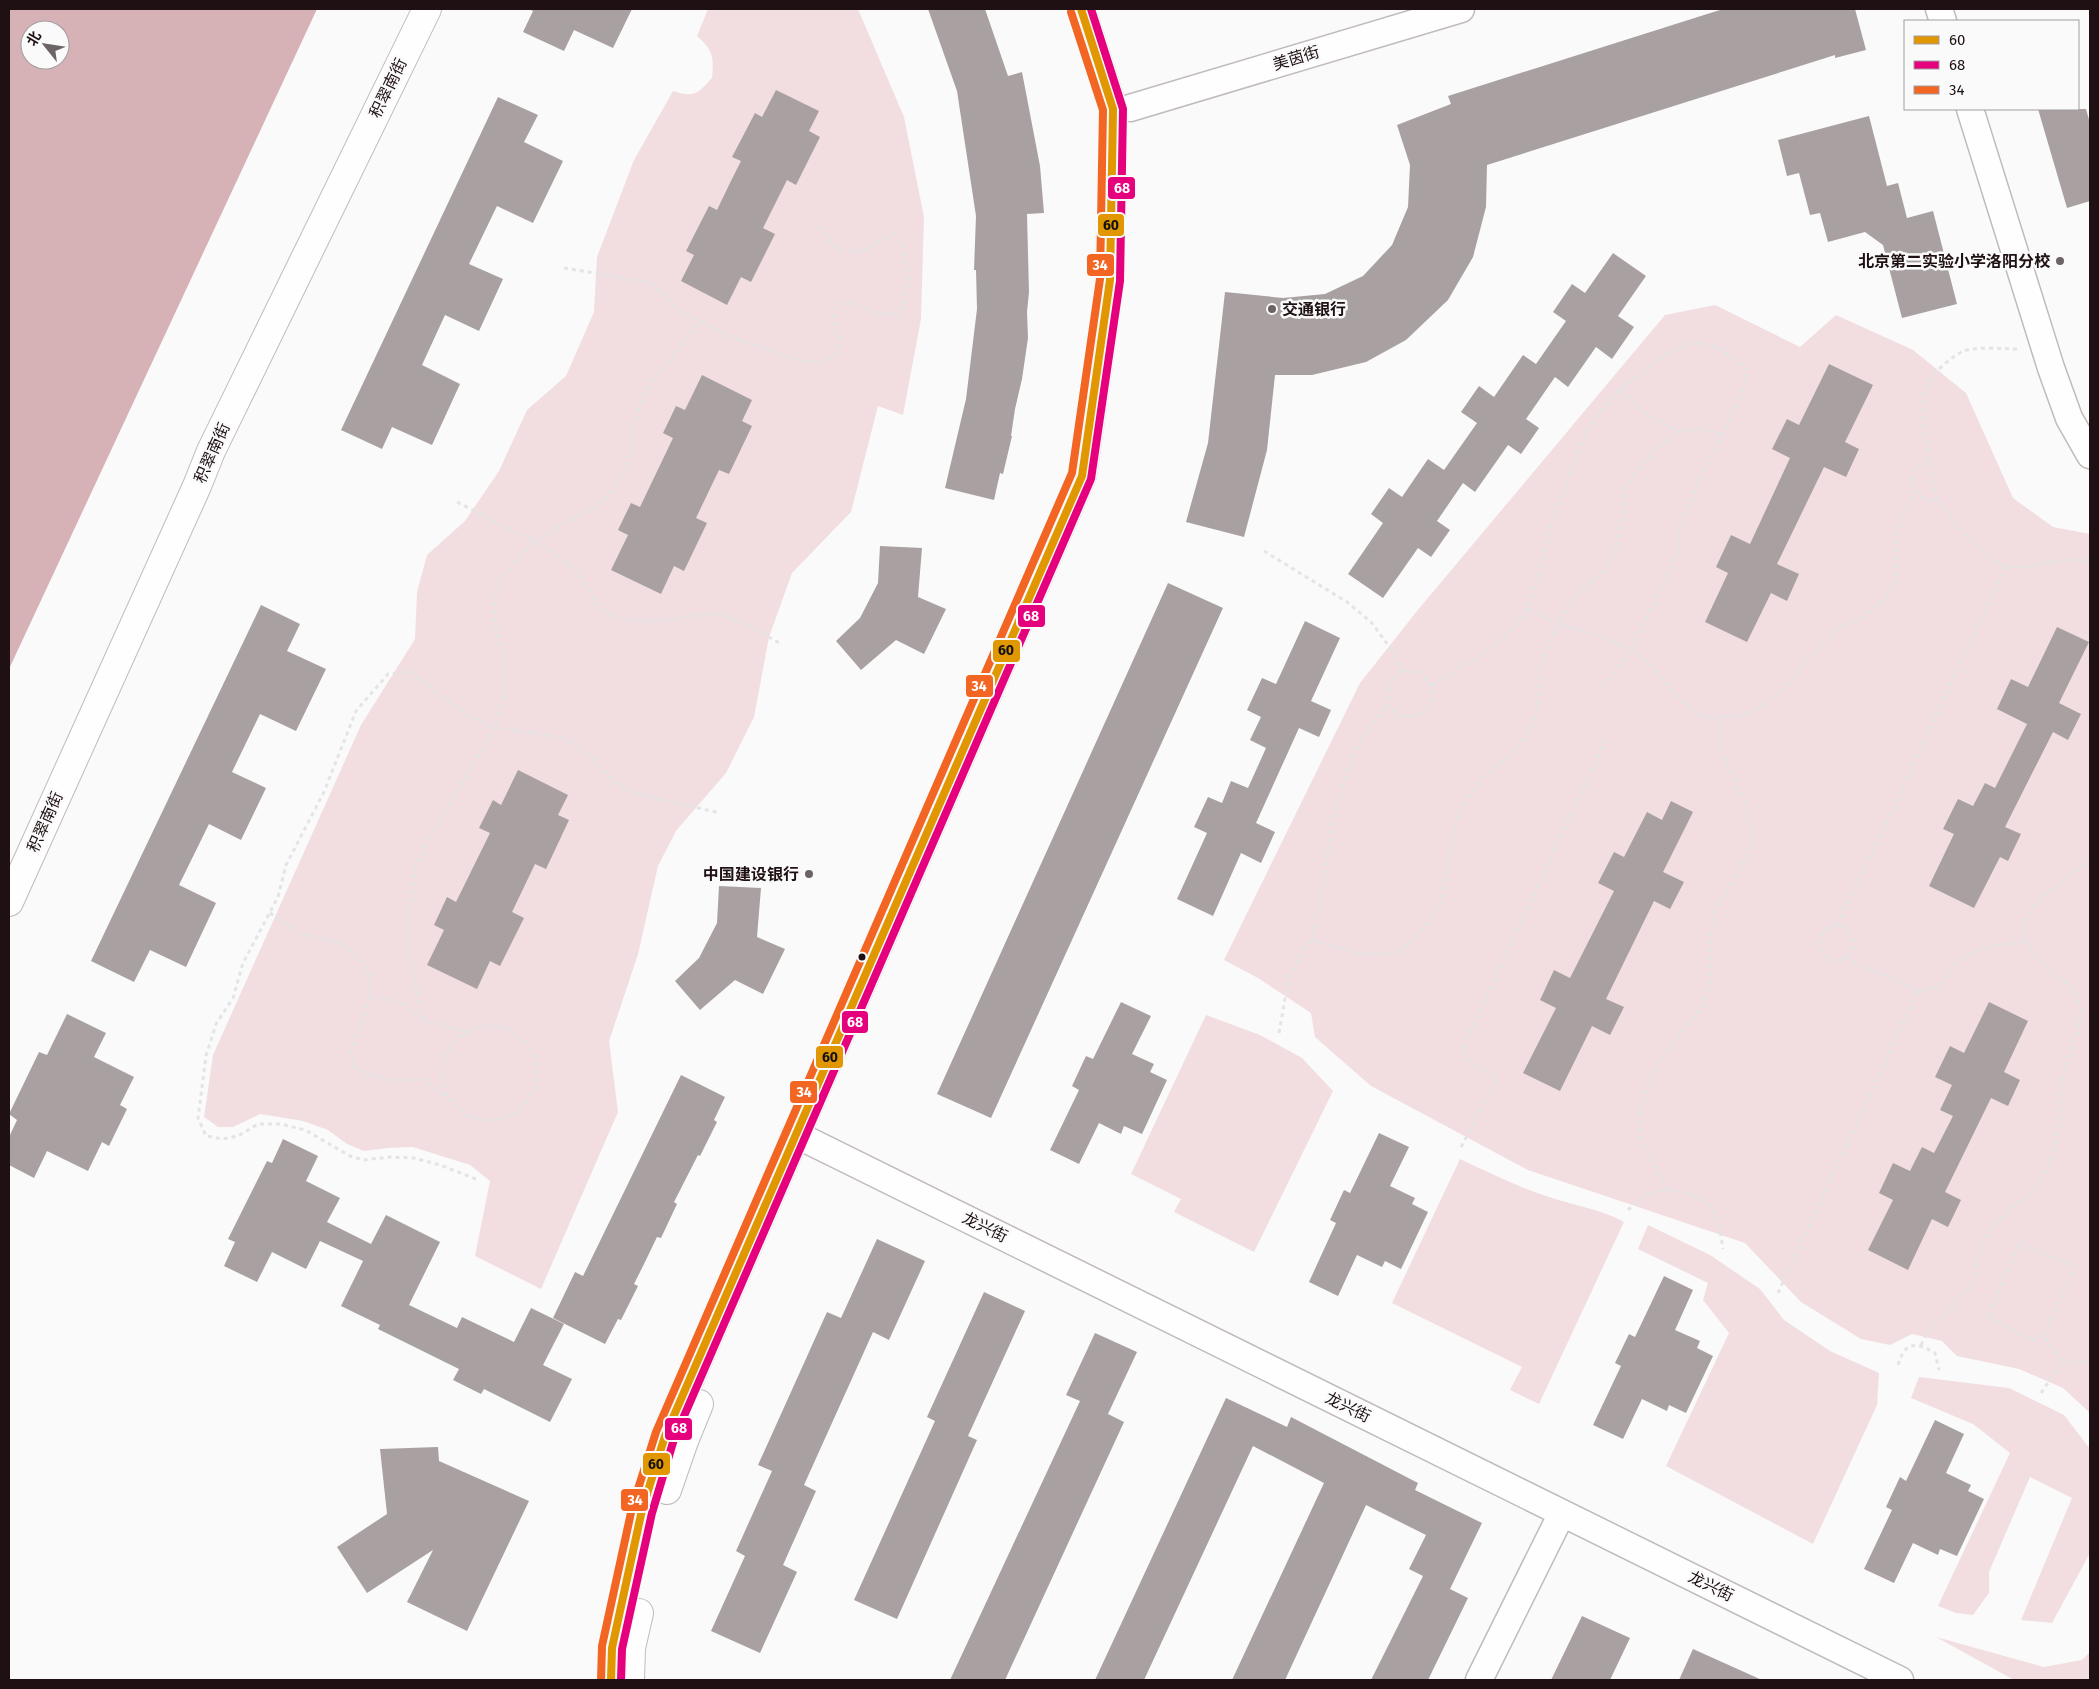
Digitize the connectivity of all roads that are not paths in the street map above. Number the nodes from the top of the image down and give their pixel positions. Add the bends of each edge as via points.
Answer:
1 (427, 9) edge
2 (1081, 9) edge
3 (1098, 9) edge
4 (1461, 9) edge
5 (1130, 108) junction
6 (1970, 110) edge
7 (2090, 455) edge
8 (9, 902) edge
9 (803, 1137) junction
10 (1562, 1513) junction
11 (611, 1680) edge
12 (630, 1680) edge
13 (1479, 1680) edge
14 (1900, 1680) edge

1 - 8 main road, 积翠南街 via 211,450
2 - 9 main road via 1114,109 1110,280 1082,476
3 - 5 main road
4 - 5 street, 美茵街
5 - 9 main road via 1127,283 1100,477
6 - 7 street via 2045,349 2069,418
9 - 10 street, 龙兴街
9 - 11 main road via 665,1436 642,1510 612,1648
9 - 12 main road via 684,1441 660,1513 631,1648
10 - 13 street
10 - 14 street, 龙兴街

